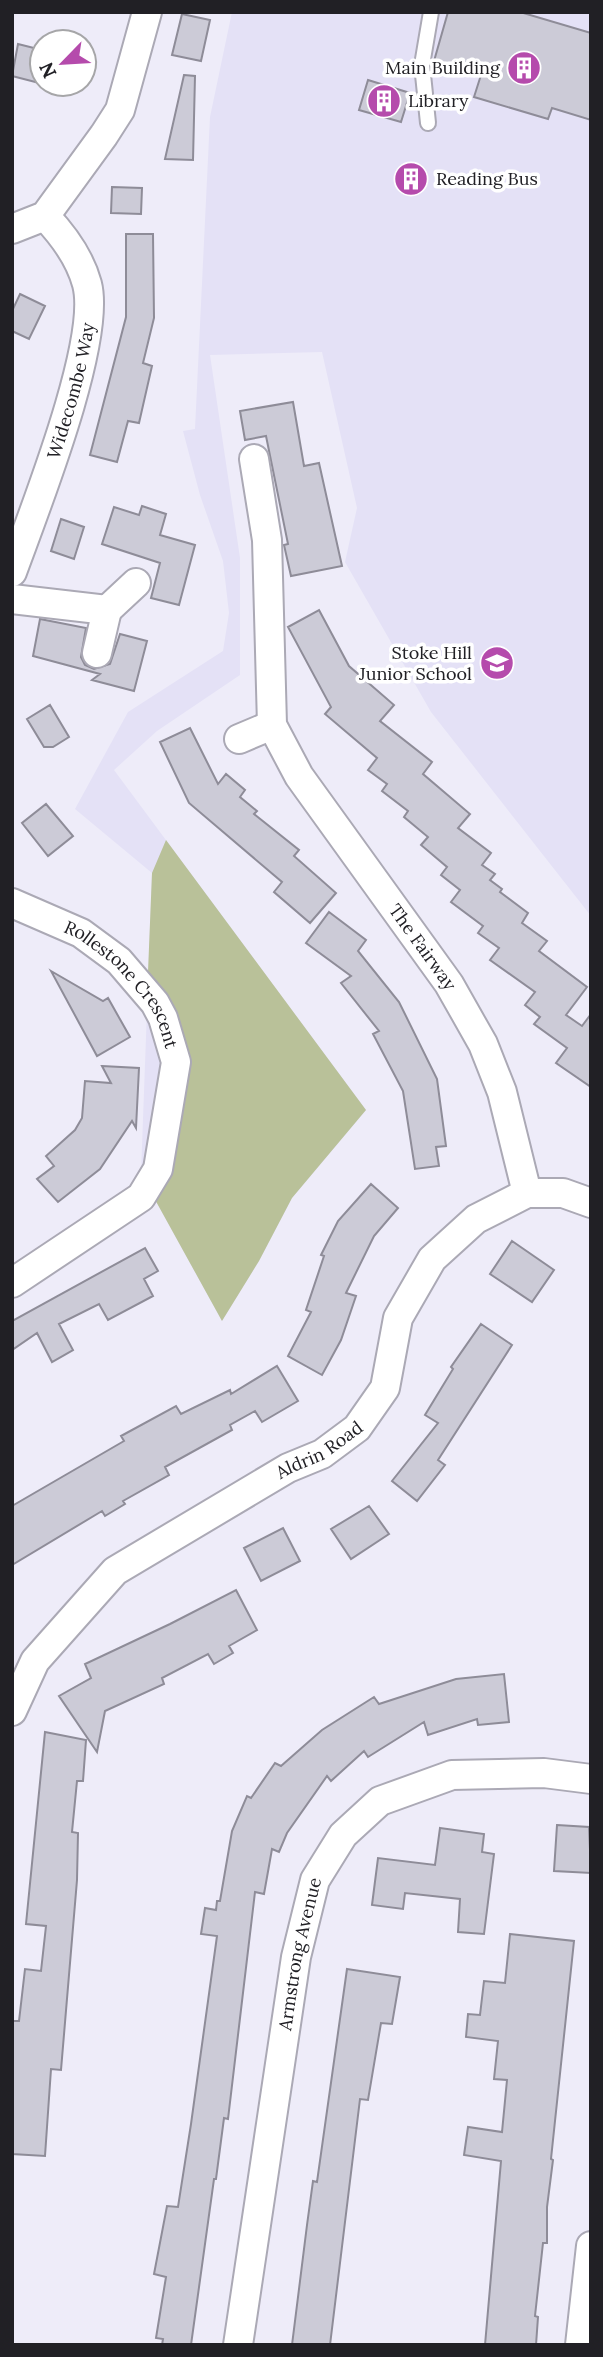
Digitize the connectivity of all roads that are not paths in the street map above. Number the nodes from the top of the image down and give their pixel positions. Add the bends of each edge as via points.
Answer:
1 (147, 12) edge
2 (431, 12) edge
3 (428, 123) dead end
4 (45, 216) junction
5 (12, 229) edge
6 (254, 459) dead end
7 (12, 572) edge
8 (136, 583) dead end
9 (12, 599) edge
10 (107, 610) junction
11 (97, 653) dead end
12 (272, 725) junction
13 (239, 739) dead end
14 (12, 903) edge
15 (527, 1193) junction
16 (591, 1203) edge
17 (12, 1283) edge
18 (12, 1711) edge
19 (591, 1779) edge
20 (591, 2246) edge
21 (238, 2345) edge
22 (580, 2345) edge

1 - 4 street via 120,110
2 - 3 lane via 422,65
4 - 5 street
4 - 7 street, Widecombe Way via 79,262 88,285 90,309 58,443
6 - 12 street, The Fairway via 267,540
8 - 10 street
9 - 10 street
10 - 11 street
12 - 13 street
12 - 15 street, The Fairway via 299,776 449,984 483,1044 502,1092
14 - 17 street, Rollestone Crescent via 81,933 119,961 155,1003 176,1062 158,1169 141,1197
15 - 16 street, Aldrin Road via 563,1194
15 - 18 street, Aldrin Road via 476,1219 432,1259 398,1318 385,1388 357,1428 322,1454 288,1468 115,1570 35,1661
19 - 21 street, Armstrong Avenue via 544,1773 452,1775 380,1801 342,1835 315,1880 296,1957
20 - 22 street

